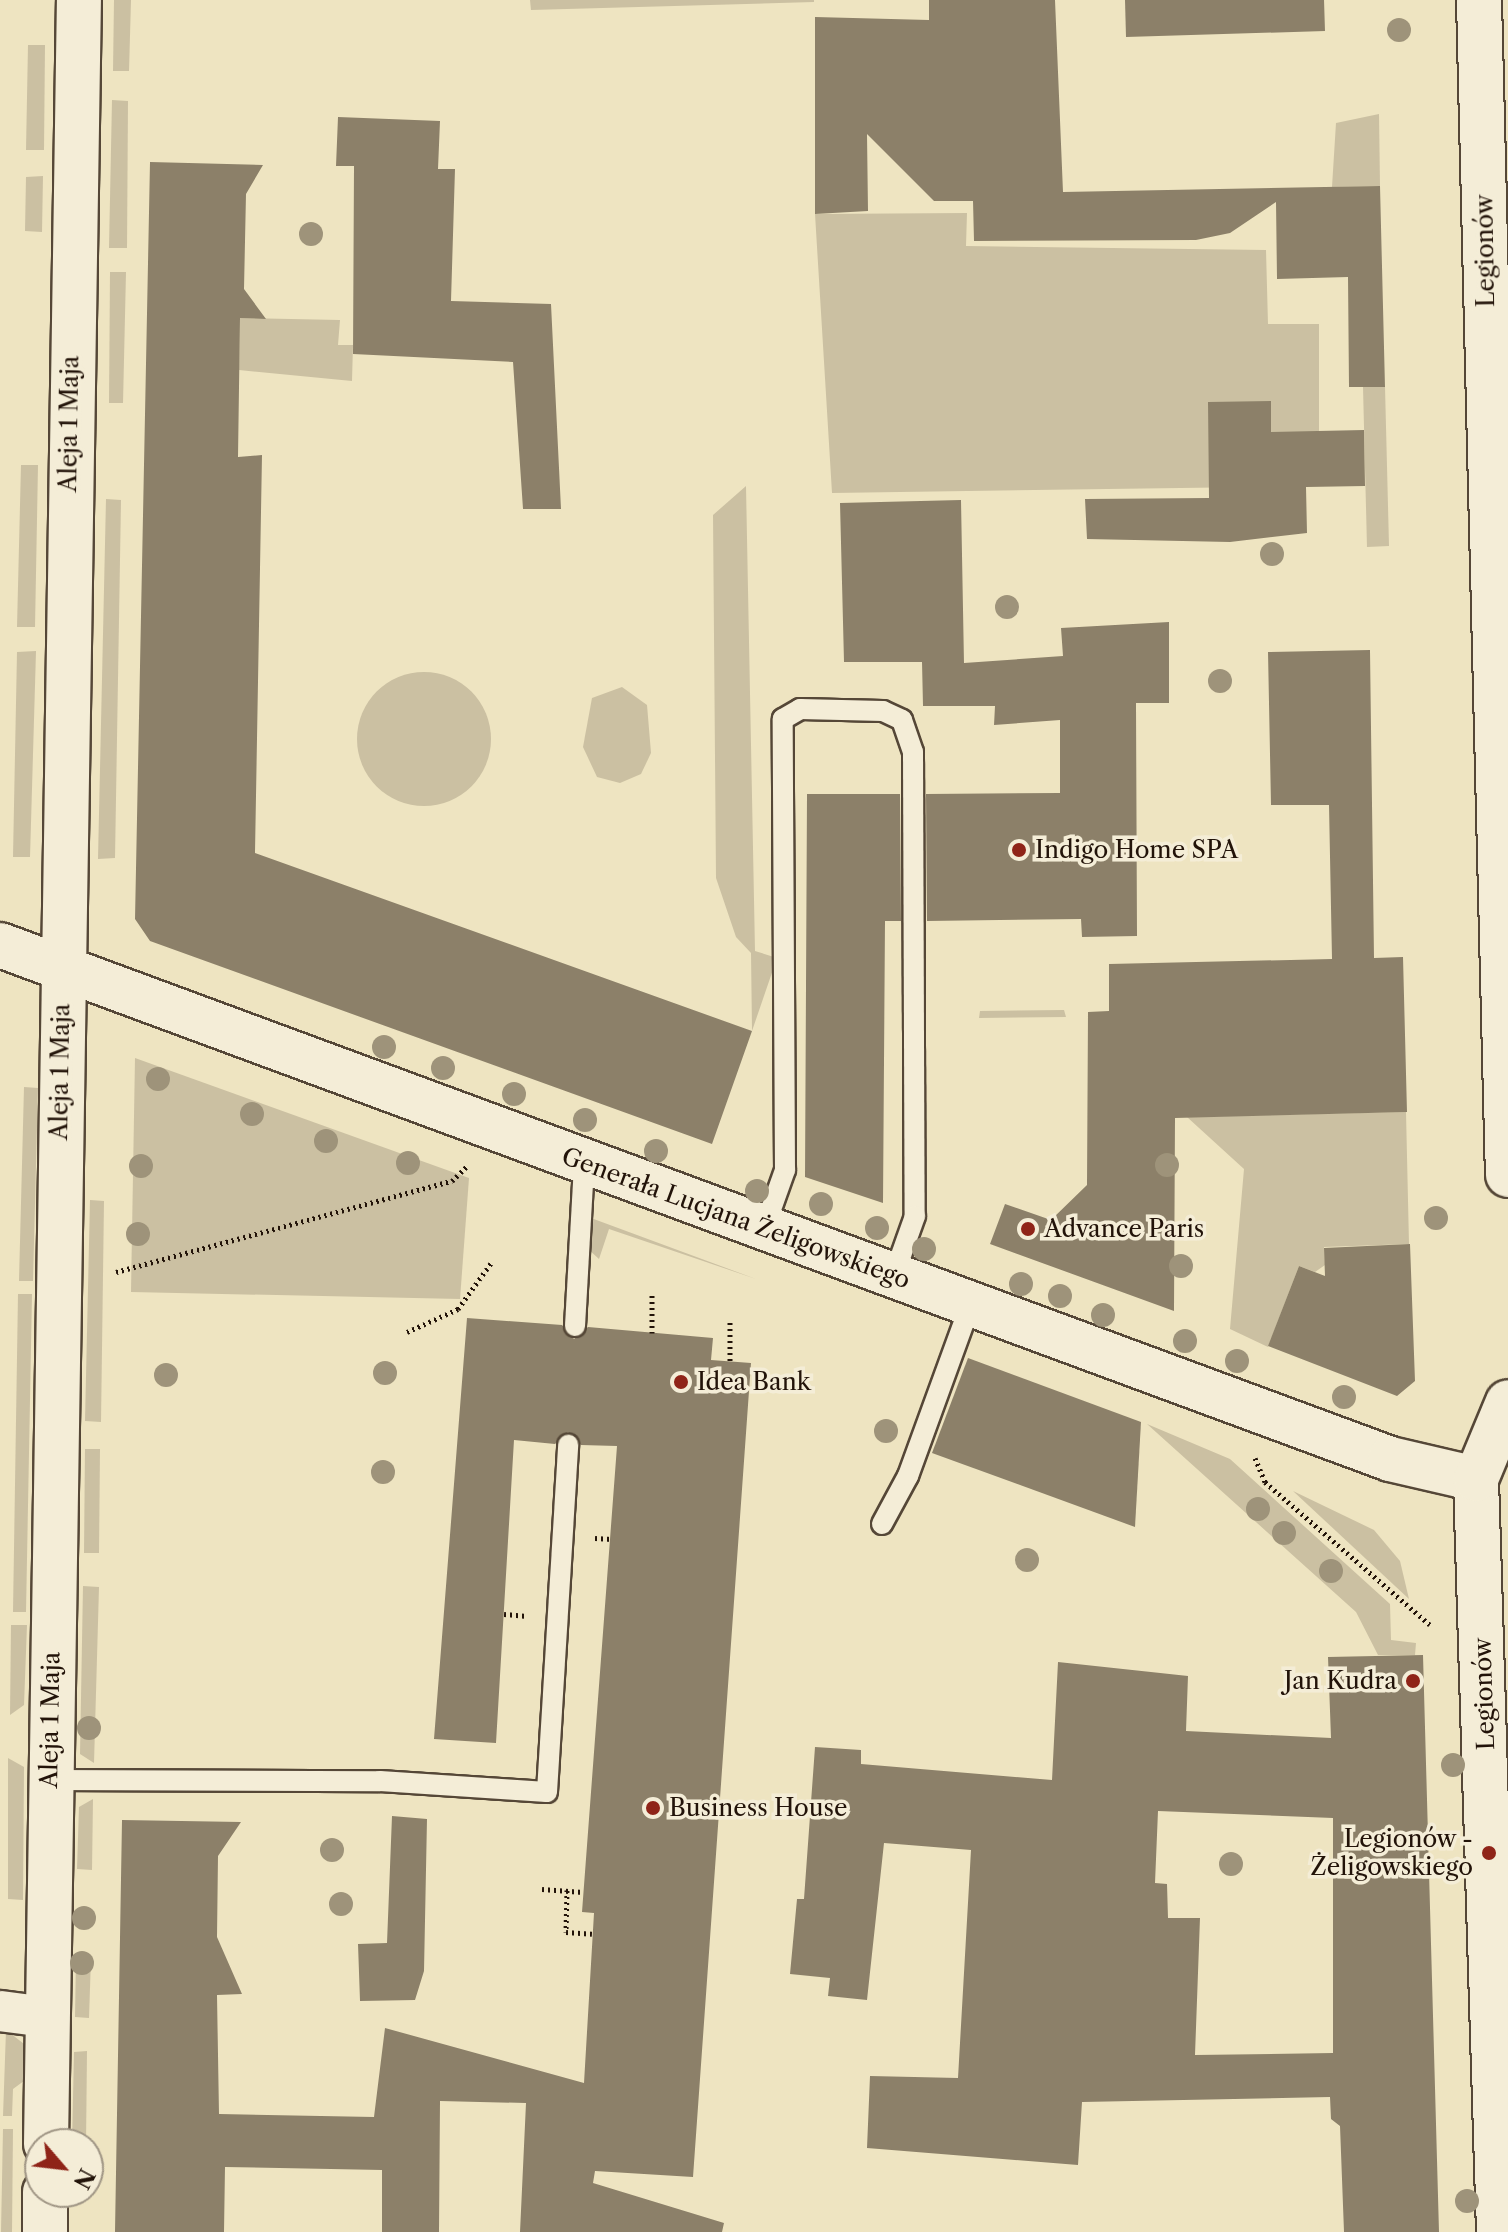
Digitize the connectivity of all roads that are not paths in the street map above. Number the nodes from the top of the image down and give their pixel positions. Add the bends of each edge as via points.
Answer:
1 (79, 0) edge
2 (1479, 0) edge
3 (1502, 776) edge
4 (0, 945) edge
5 (61, 967) junction
6 (584, 1163) junction
7 (1508, 1175) edge
8 (764, 1229) junction
9 (894, 1275) junction
10 (971, 1303) junction
11 (575, 1326) dead end
12 (1508, 1402) edge
13 (568, 1445) dead end
14 (1476, 1479) junction
15 (882, 1524) dead end
16 (49, 1780) junction
17 (0, 2011) edge
18 (46, 2017) junction
19 (46, 2128) edge
20 (45, 2208) edge
21 (45, 2232) edge
22 (1499, 2232) edge

1 - 5 street, Aleja 1 Maja
2 - 3 street, Legionów
3 - 7 street, Legionów
4 - 5 street, Generała Lucjana Żeligowskiego
5 - 6 street, Generała Lucjana Żeligowskiego
5 - 16 street, Aleja 1 Maja
6 - 8 street, Generała Lucjana Żeligowskiego
6 - 11 lane
8 - 9 street, Generała Lucjana Żeligowskiego
8 - 9 lane via 785,1170 783,719 800,709 883,711 902,720 913,752 915,1216
9 - 10 street, Generała Lucjana Żeligowskiego
10 - 14 street, Generała Lucjana Żeligowskiego via 1390,1459
10 - 15 lane via 908,1476
12 - 14 street, Legionów
13 - 16 lane via 547,1792 380,1781
14 - 22 street, Legionów
16 - 18 street, Aleja 1 Maja
17 - 18 street
18 - 19 street, Aleja 1 Maja
20 - 21 street

